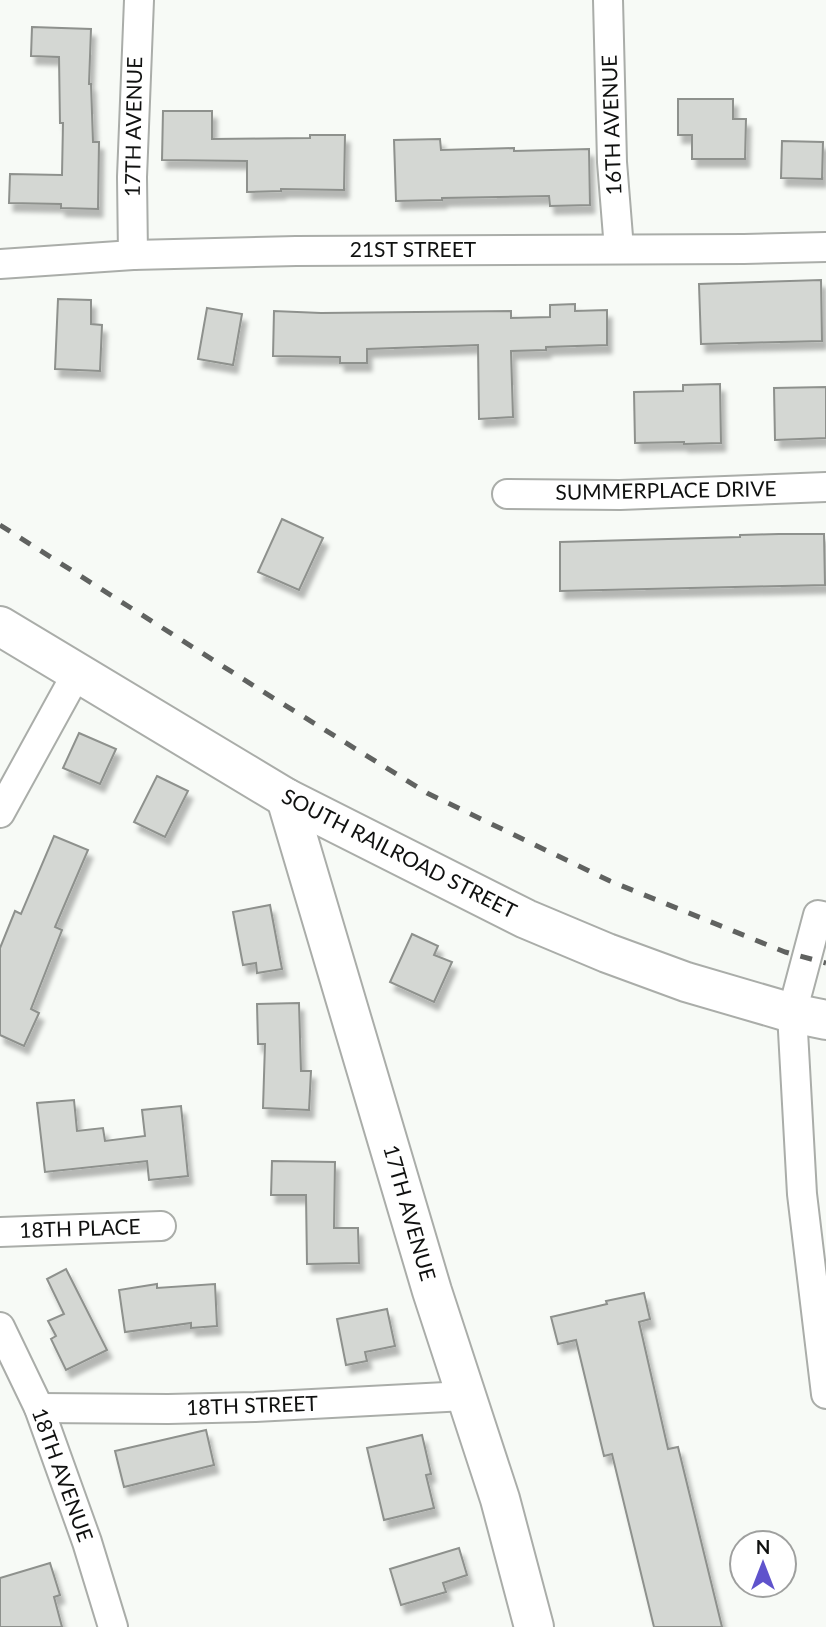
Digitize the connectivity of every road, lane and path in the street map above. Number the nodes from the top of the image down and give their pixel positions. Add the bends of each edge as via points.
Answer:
1 (139, 0) edge
2 (608, 0) edge
3 (826, 247) edge
4 (619, 249) junction
5 (134, 255) junction
6 (0, 264) edge
7 (826, 487) edge
8 (507, 494) dead end
9 (0, 626) edge
10 (78, 673) junction
11 (286, 798) junction
12 (0, 813) edge
13 (822, 916) edge
14 (809, 1016) edge
15 (161, 1226) dead end
16 (0, 1232) edge
17 (0, 1327) edge
18 (826, 1394) edge
19 (465, 1396) junction
20 (39, 1408) junction
21 (113, 1627) edge
22 (534, 1627) edge

1 - 5 street, 17TH AVENUE via 132,177
2 - 4 street, 16TH AVENUE
3 - 4 street, 21ST STREET
4 - 5 street, 21ST STREET
5 - 6 street, 21ST STREET
7 - 8 street, SUMMERPLACE DRIVE
9 - 10 street, SOUTH RAILROAD STREET
10 - 11 street, SOUTH RAILROAD STREET
10 - 12 street
11 - 14 street, SOUTH RAILROAD STREET via 572,939 686,982
11 - 19 street, 17TH AVENUE
13 - 14 street
14 - 18 street via 802,1194
15 - 16 street, 18TH PLACE
17 - 20 street, 18TH AVENUE
19 - 20 street, 18TH STREET via 255,1408
19 - 22 street, 17TH AVENUE via 500,1499
20 - 21 street, 18TH AVENUE

